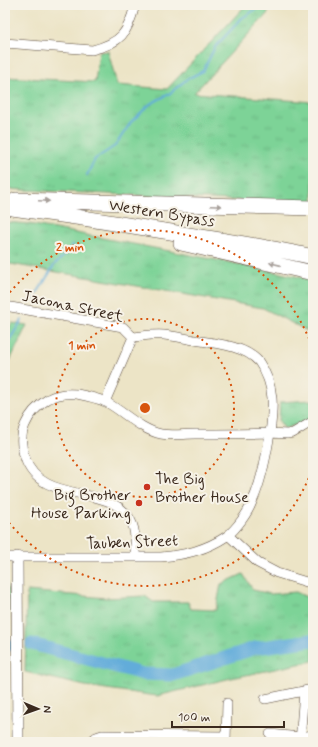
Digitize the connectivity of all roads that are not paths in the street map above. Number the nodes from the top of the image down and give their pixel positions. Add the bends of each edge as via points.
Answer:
1 (135, 5) edge
2 (5, 43) edge
3 (5, 200) edge
4 (5, 207) edge
5 (313, 208) edge
6 (53, 213) junction
7 (313, 257) edge
8 (313, 273) edge
9 (5, 306) edge
10 (133, 337) junction
11 (105, 402) junction
12 (313, 421) edge
13 (270, 433) junction
14 (228, 535) junction
15 (17, 557) junction
16 (135, 557) junction
17 (5, 558) edge
18 (313, 584) edge
19 (308, 690) edge
20 (266, 699) dead end
21 (227, 703) dead end
22 (270, 734) dead end
23 (313, 735) edge
24 (156, 739) edge
25 (226, 739) edge
26 (300, 739) edge
27 (18, 742) edge
28 (90, 742) edge

1 - 2 street via 132,18 120,39 92,50
3 -> 5 highway
4 - 6 highway, Western Bypass
6 - 7 highway, Western Bypass
8 -> 6 highway
9 - 10 street, Jacona Street via 123,328
10 - 11 street
10 - 13 street, Tauben Street via 163,335 230,346 252,356 259,362 270,386
11 - 13 street via 145,427 162,434
11 - 16 street via 70,393 55,395 46,400 30,412 21,438 22,451 32,471 46,484 110,502 122,509 129,517 134,530
12 - 13 street via 293,433
13 - 14 street, Tauben Street via 257,491 246,513
14 - 16 street, Tauben Street via 198,551 184,555
14 - 18 street via 258,563
15 - 16 street, Tauben Street
15 - 17 street, Tauben Street
15 - 27 street
19 - 20 street
19 - 26 street
21 - 25 street
22 - 26 street
23 - 26 street
24 - 25 street
24 - 28 street via 102,735

